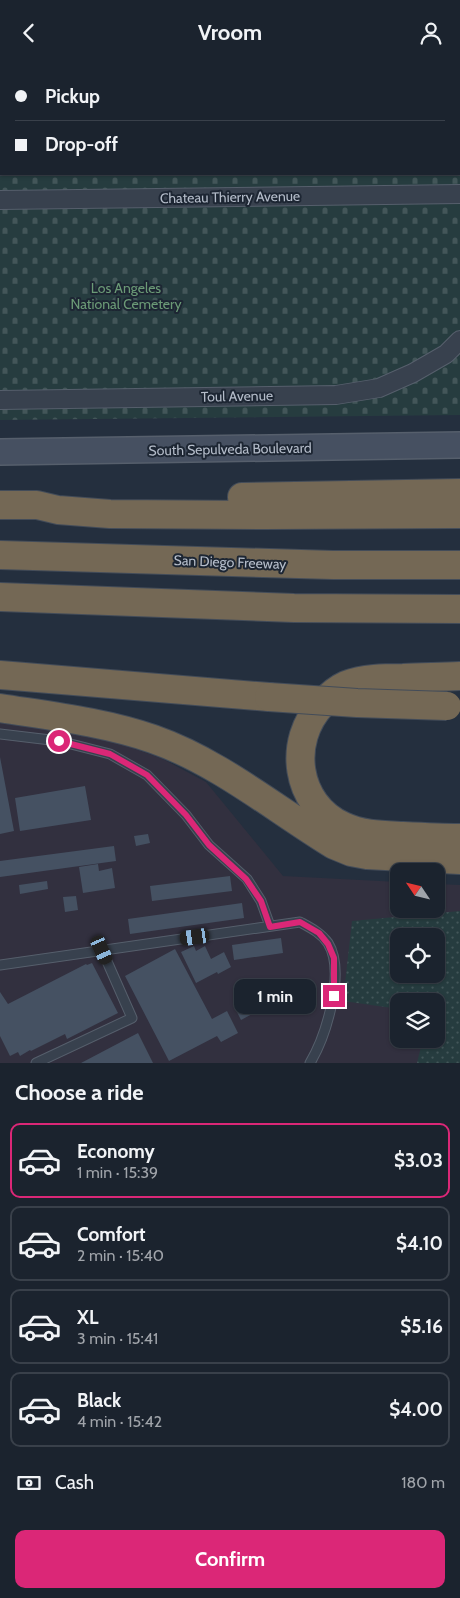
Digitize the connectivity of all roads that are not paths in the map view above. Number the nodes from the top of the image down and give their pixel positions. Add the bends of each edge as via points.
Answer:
1 (460, 194) edge
2 (0, 200) edge
3 (460, 340) edge
4 (0, 400) edge
5 (460, 445) edge
6 (0, 452) edge
7 (460, 493) edge
8 (0, 505) edge
9 (37, 505) junction
10 (460, 515) edge
11 (0, 555) edge
12 (460, 565) edge
13 (0, 597) edge
14 (460, 609) edge
15 (0, 614) edge
16 (460, 624) edge
17 (0, 675) edge
18 (460, 676) edge
19 (454, 705) edge
20 (0, 708) edge
21 (0, 734) edge
22 (460, 838) edge
23 (460, 860) edge
24 (270, 927) junction
25 (102, 950) junction
26 (0, 965) edge
27 (36, 1063) edge
28 (310, 1063) edge

1 - 2 street, Chateau Thierry Avenue
3 - 4 street, Toul Avenue via 446,354 413,373 379,388 336,395
5 - 6 main road, South Sepulveda Boulevard
7 - 9 highway via 81,498 58,499
8 - 9 highway
9 - 10 highway via 110,514
11 - 12 highway, San Diego Freeway via 333,565
13 - 14 highway via 294,608
15 - 16 highway
17 - 19 highway, bridge via 357,703
18 - 22 highway via 379,679 346,685 315,711 301,745 300,763 309,795 330,819 343,826 358,833 377,835
20 - 23 highway via 90,722 155,739 216,768 351,853
21 - 24 lane via 59,741 110,754 147,775 186,815 209,845 246,879 261,901
24 - 25 lane
24 - 28 lane via 300,922 319,933 334,958 334,996 324,1036
25 - 26 lane
25 - 27 lane via 132,1018

